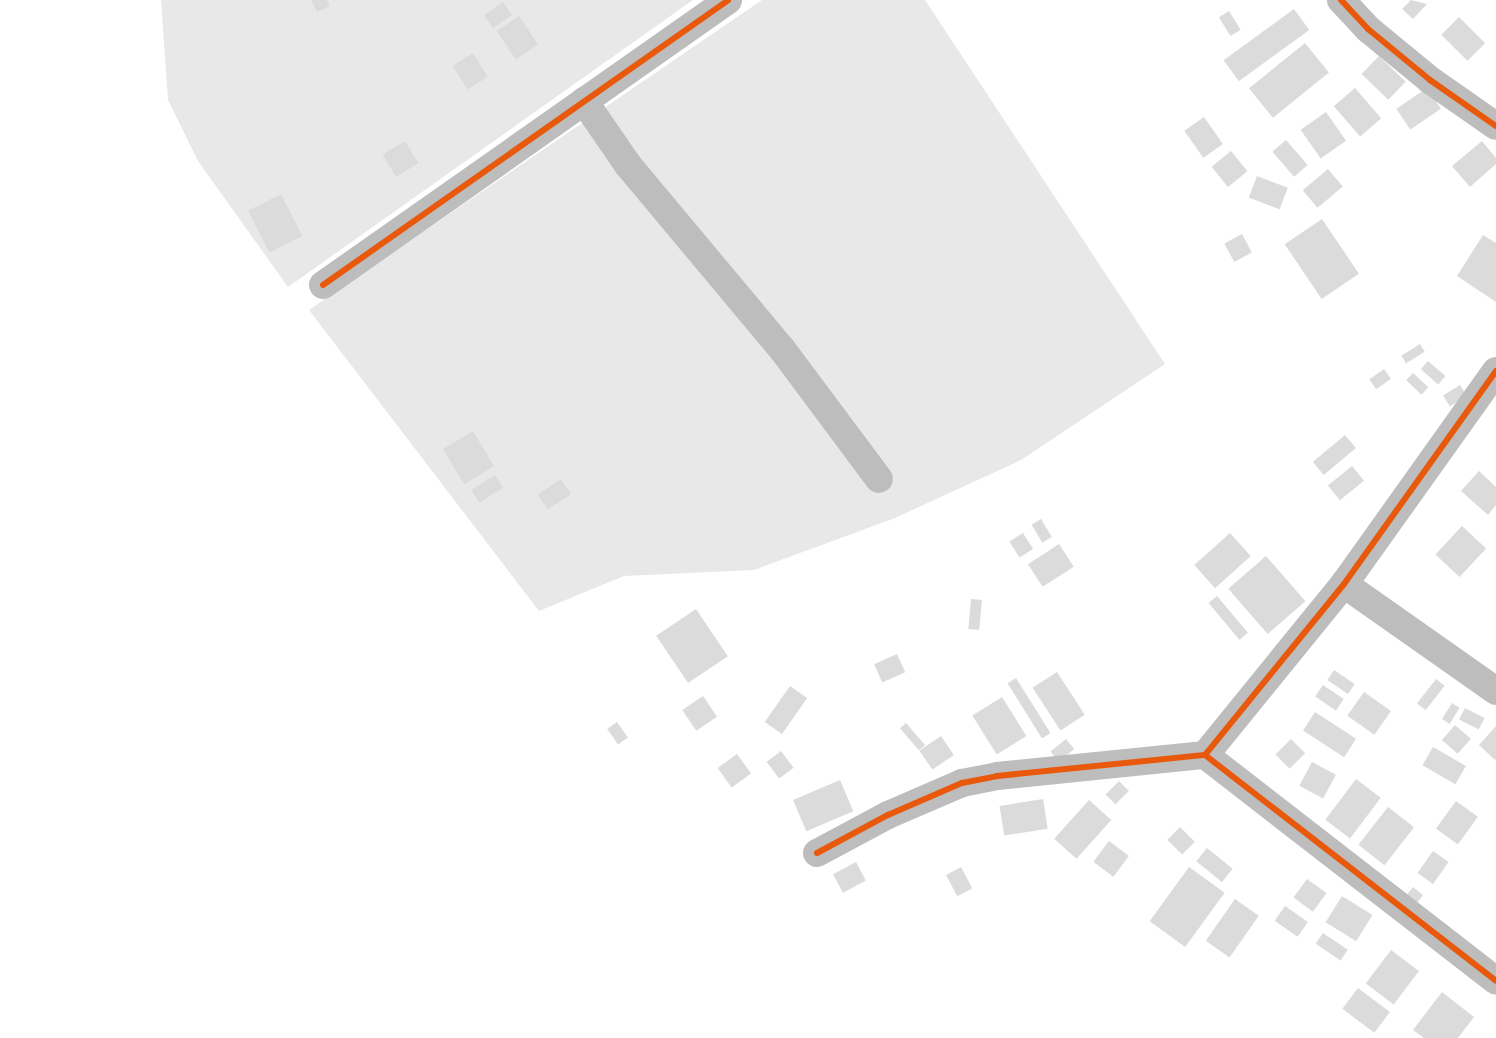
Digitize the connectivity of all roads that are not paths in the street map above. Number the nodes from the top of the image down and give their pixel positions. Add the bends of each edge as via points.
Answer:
1 (728, 0) edge
2 (1341, 0) edge
3 (584, 101) junction
4 (1496, 126) edge
5 (322, 285) dead end
6 (1493, 381) edge
7 (879, 479) dead end
8 (1344, 584) junction
9 (1496, 691) edge
10 (1205, 755) junction
11 (817, 853) dead end
12 (1496, 981) edge

1 - 3 street
2 - 4 street via 1368,29 1430,80
3 - 5 street
3 - 7 street via 628,165 782,349
6 - 8 street
8 - 9 street
8 - 10 street
10 - 11 street via 962,783 888,815
10 - 12 street

